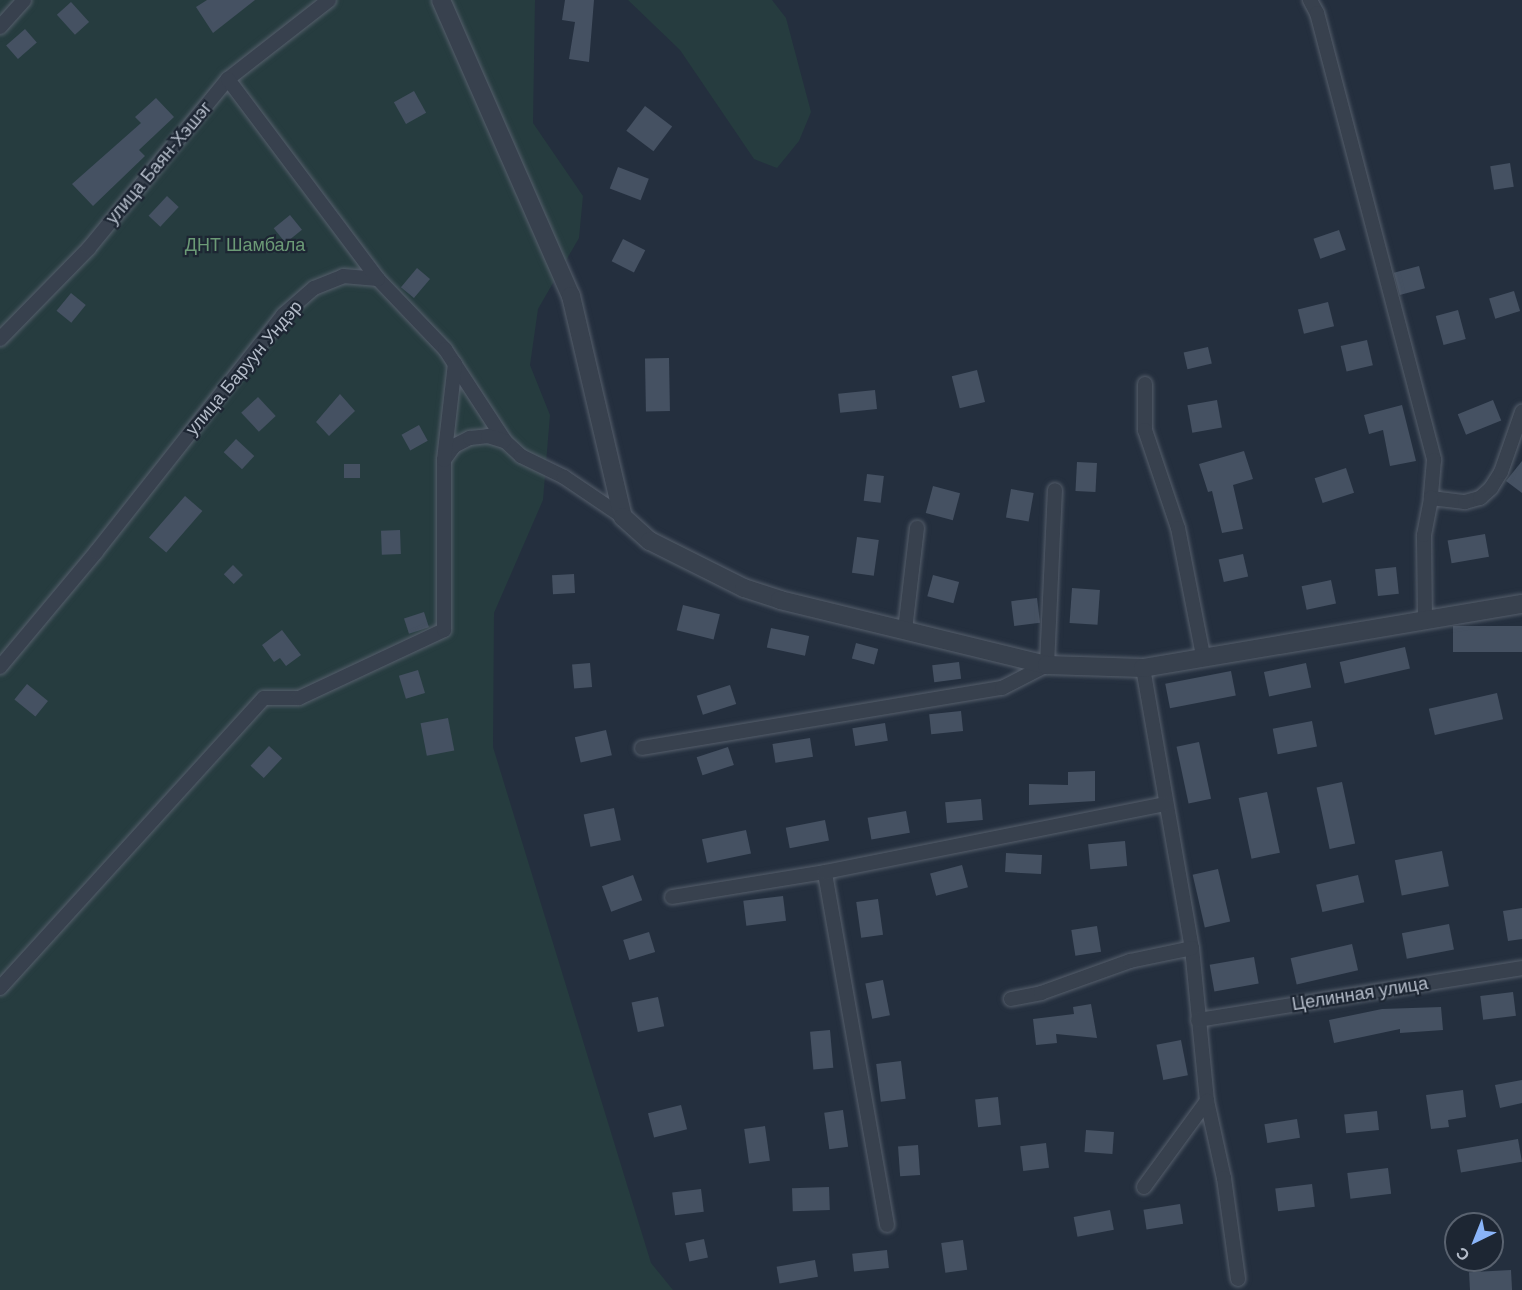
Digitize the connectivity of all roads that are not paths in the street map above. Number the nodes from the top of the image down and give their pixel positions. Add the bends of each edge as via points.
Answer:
1 (24, 0) edge
2 (329, 0) edge
3 (441, 0) edge
4 (1310, 0) edge
5 (0, 27) edge
6 (228, 79) junction
7 (378, 279) junction
8 (0, 339) edge
9 (455, 364) junction
10 (1145, 384) dead end
11 (1522, 412) edge
12 (505, 441) junction
13 (444, 459) junction
14 (1055, 490) dead end
15 (1431, 498) junction
16 (623, 517) junction
17 (917, 528) dead end
18 (1522, 604) edge
19 (1425, 619) junction
20 (904, 630) junction
21 (1203, 656) junction
22 (1047, 665) junction
23 (0, 667) edge
24 (1143, 668) junction
25 (642, 748) dead end
26 (1165, 804) junction
27 (825, 872) junction
28 (672, 897) dead end
29 (1192, 948) junction
30 (1522, 968) edge
31 (0, 988) edge
32 (1011, 999) dead end
33 (1198, 1020) junction
34 (1207, 1101) junction
35 (1144, 1187) dead end
36 (886, 1225) dead end
37 (1238, 1279) dead end

1 - 5 street
2 - 6 street, улица Баян-Хэшэг
3 - 16 street via 571,296
4 - 15 street via 1317,13 1434,460
6 - 7 street
6 - 8 street, улица Баян-Хэшэг via 89,248
7 - 9 street
7 - 23 street, улица Баруун Ундэр via 343,276 314,288 284,315
9 - 12 street
9 - 13 street
10 - 21 street via 1145,430 1178,528
11 - 15 street via 1501,472 1491,488 1480,498 1465,501
12 - 13 street via 488,436 470,438 454,446
12 - 16 street via 521,456 564,477
13 - 31 street via 444,630 299,698 264,698
14 - 22 street
15 - 19 street via 1424,535
16 - 20 street via 650,542 744,588
17 - 20 street
18 - 19 street
19 - 21 street
20 - 22 street
21 - 24 street
22 - 24 street
22 - 25 street via 1002,688
24 - 26 street
26 - 27 street
26 - 29 street
27 - 28 street
27 - 36 street
29 - 32 street via 1130,961
29 - 33 street
30 - 33 street, Целинная улица
33 - 34 street
34 - 35 street
34 - 37 street via 1224,1178

